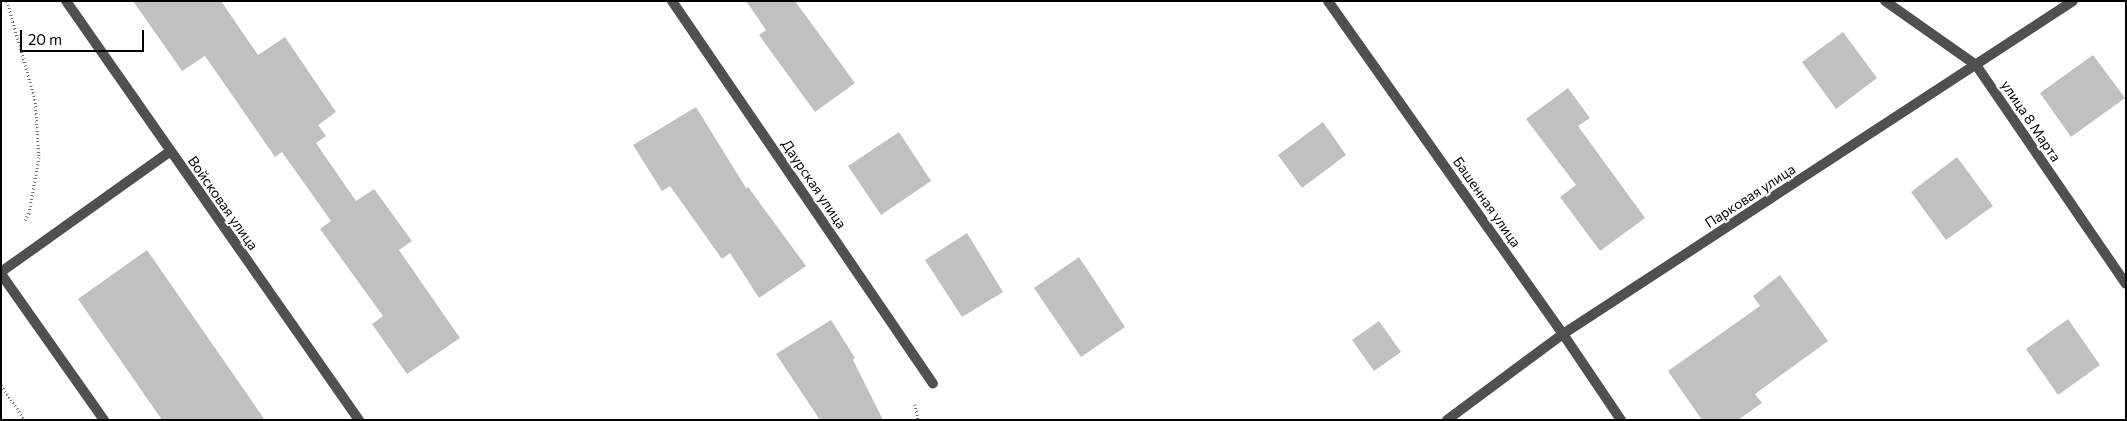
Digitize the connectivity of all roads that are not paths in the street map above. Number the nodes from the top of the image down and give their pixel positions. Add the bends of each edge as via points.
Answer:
1 (66, 1) edge
2 (672, 1) edge
3 (1328, 1) edge
4 (1885, 1) edge
5 (2073, 1) edge
6 (1976, 65) junction
7 (169, 152) junction
8 (1, 273) edge
9 (2126, 284) edge
10 (1563, 334) junction
11 (933, 383) dead end
12 (104, 420) edge
13 (359, 420) edge
14 (1447, 420) edge
15 (1621, 420) edge

1 - 7 street, Войсковая улица
2 - 11 street, Даурская улица
3 - 10 street, Башенная улица
4 - 6 street, улица 8 Марта
5 - 6 street, Парковая улица
6 - 9 street, улица 8 Марта
6 - 10 street, Парковая улица
7 - 8 street
7 - 13 street, Войсковая улица
8 - 12 street
10 - 14 street, Парковая улица
10 - 15 street, Башенная улица

